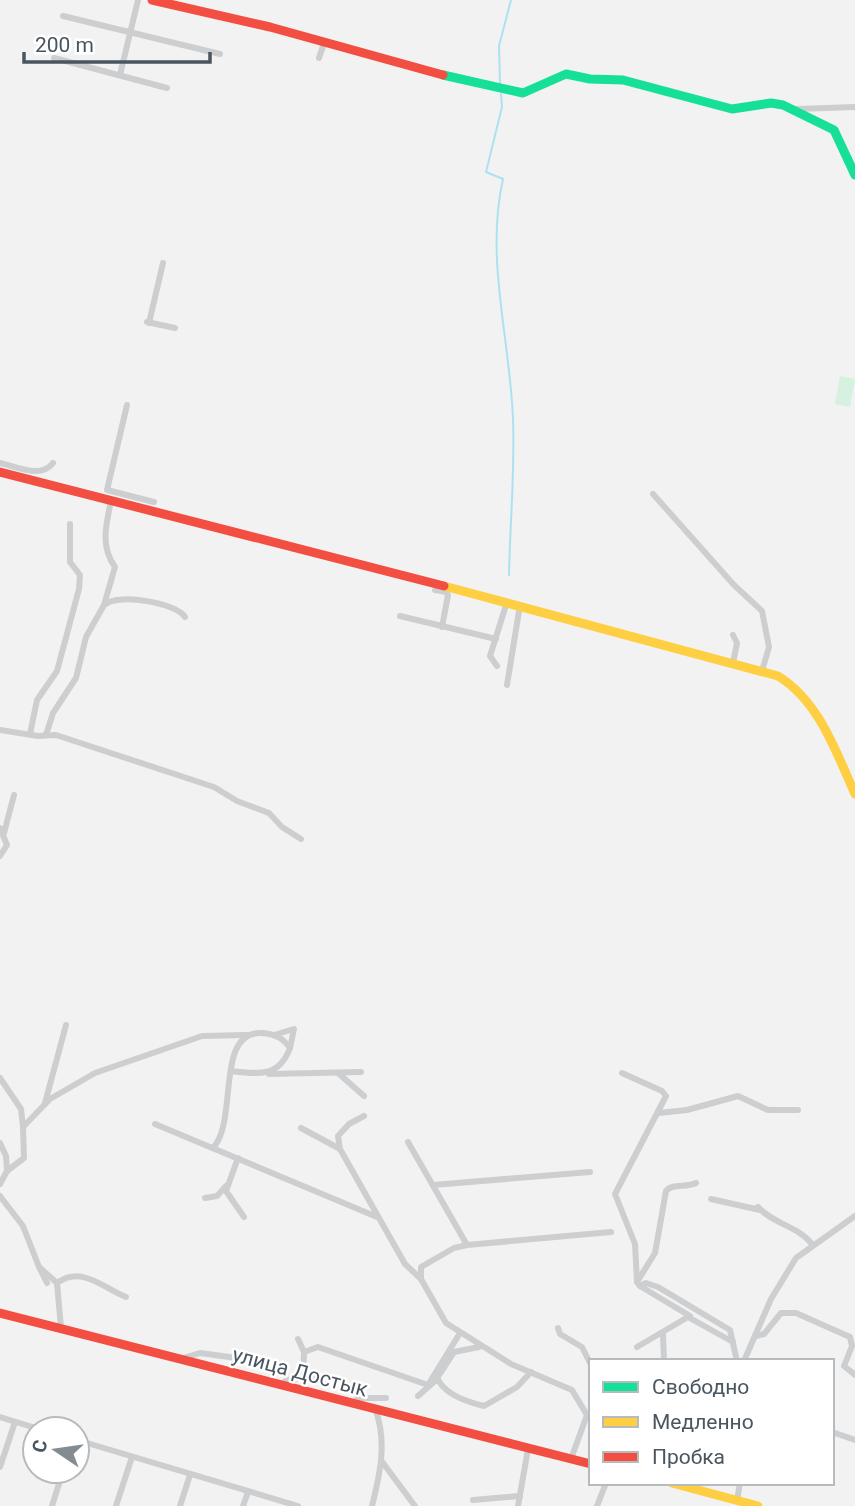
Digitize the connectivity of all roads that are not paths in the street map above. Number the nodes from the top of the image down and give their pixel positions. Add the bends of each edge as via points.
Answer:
1 (138, 0) edge
2 (152, 0) edge
3 (63, 16) dead end
4 (130, 33) junction
5 (324, 43) junction
6 (220, 54) dead end
7 (54, 58) dead end
8 (319, 58) dead end
9 (120, 75) junction
10 (167, 88) dead end
11 (855, 107) edge
12 (796, 110) junction
13 (855, 175) edge
14 (163, 263) dead end
15 (175, 328) dead end
16 (127, 405) dead end
17 (0, 463) edge
18 (53, 463) dead end
19 (0, 472) edge
20 (653, 494) dead end
21 (111, 501) junction
22 (154, 502) dead end
23 (70, 523) dead end
24 (442, 590) junction
25 (507, 602) junction
26 (104, 605) junction
27 (520, 605) junction
28 (185, 617) dead end
29 (400, 617) dead end
30 (442, 627) junction
31 (733, 635) dead end
32 (496, 639) junction
33 (733, 663) junction
34 (497, 666) dead end
35 (762, 671) junction
36 (508, 685) dead end
37 (0, 730) edge
38 (30, 734) junction
39 (46, 735) junction
40 (855, 794) edge
41 (15, 795) dead end
42 (2, 831) edge
43 (301, 839) dead end
44 (0, 856) edge
45 (66, 1026) dead end
46 (247, 1035) junction
47 (274, 1035) junction
48 (290, 1048) junction
49 (231, 1071) junction
50 (361, 1072) dead end
51 (338, 1073) junction
52 (622, 1073) dead end
53 (266, 1074) junction
54 (0, 1078) edge
55 (364, 1096) dead end
56 (44, 1104) junction
57 (799, 1110) dead end
58 (659, 1113) junction
59 (364, 1116) dead end
60 (155, 1124) dead end
61 (23, 1127) junction
62 (301, 1128) dead end
63 (338, 1136) junction
64 (408, 1142) dead end
65 (0, 1143) edge
66 (331, 1145) junction
67 (213, 1148) junction
68 (340, 1149) junction
69 (238, 1158) junction
70 (5, 1169) edge
71 (590, 1171) dead end
72 (696, 1183) dead end
73 (0, 1184) edge
74 (433, 1185) junction
75 (227, 1188) junction
76 (1, 1196) edge
77 (205, 1198) dead end
78 (711, 1199) dead end
79 (855, 1216) edge
80 (244, 1217) dead end
81 (377, 1217) junction
82 (611, 1232) dead end
83 (812, 1244) junction
84 (467, 1245) junction
85 (39, 1267) junction
86 (421, 1279) junction
87 (47, 1283) dead end
88 (57, 1283) junction
89 (638, 1284) junction
90 (126, 1297) dead end
91 (0, 1313) edge
92 (692, 1317) junction
93 (61, 1328) junction
94 (558, 1328) dead end
95 (460, 1333) junction
96 (663, 1334) junction
97 (756, 1336) junction
98 (298, 1339) dead end
99 (733, 1342) junction
100 (481, 1346) junction
101 (637, 1348) dead end
102 (304, 1352) junction
103 (180, 1359) junction
104 (664, 1359) edge
105 (737, 1359) edge
106 (746, 1359) edge
107 (589, 1361) edge
108 (266, 1362) dead end
109 (531, 1372) junction
110 (855, 1375) edge
111 (316, 1377) dead end
112 (437, 1377) junction
113 (303, 1378) junction
114 (279, 1385) junction
115 (428, 1385) junction
116 (418, 1396) dead end
117 (386, 1398) dead end
118 (352, 1404) junction
119 (376, 1410) junction
120 (589, 1410) edge
121 (587, 1415) junction
122 (0, 1417) edge
123 (15, 1422) junction
124 (21, 1424) edge
125 (834, 1433) edge
126 (855, 1440) edge
127 (91, 1444) edge
128 (528, 1449) junction
129 (132, 1457) junction
130 (571, 1459) junction
131 (383, 1464) junction
132 (589, 1464) edge
133 (0, 1467) edge
134 (191, 1475) junction
135 (59, 1485) edge
136 (605, 1485) edge
137 (680, 1485) edge
138 (740, 1485) edge
139 (248, 1492) junction
140 (520, 1496) junction
141 (473, 1500) dead end
142 (737, 1500) junction
143 (52, 1506) edge
144 (116, 1506) edge
145 (180, 1506) edge
146 (243, 1506) edge
147 (298, 1506) edge
148 (372, 1506) edge
149 (415, 1506) edge
150 (518, 1506) edge
151 (597, 1506) edge
152 (758, 1506) edge

1 - 4 street
2 - 5 street
3 - 4 street
4 - 6 street
4 - 9 street
5 - 8 street
5 - 12 street via 512,92 523,93 566,74 623,80 732,109 771,103
7 - 9 street
9 - 10 street
11 - 12 street
12 - 13 street via 834,130
14 - 15 street via 148,323
16 - 22 street via 107,490
17 - 18 street via 37,472
19 - 21 street
20 - 35 street via 762,611 769,647
21 - 24 street
21 - 26 street via 105,542 115,567
23 - 38 street via 70,562 80,575 79,589 57,671 37,700
24 - 25 street
24 - 30 street via 448,606
25 - 27 street
25 - 32 street
26 - 28 street via 123,598 175,608
26 - 39 street via 86,637 76,678 53,713
27 - 33 street
27 - 36 street
29 - 30 street
30 - 32 street
31 - 33 street via 737,639
32 - 34 street via 490,656
33 - 35 street
35 - 40 street via 788,680 808,702
37 - 38 street
38 - 39 street
39 - 43 street via 214,787 269,813
41 - 42 street
42 - 44 street via 6,845
45 - 56 street
46 - 47 street
46 - 49 street via 236,1046
46 - 56 street via 202,1037 124,1062 66,1088
47 - 48 street
47 - 48 street via 294,1030
48 - 53 street via 280,1065
49 - 53 street
49 - 67 street via 227,1121
50 - 51 street
51 - 53 street
51 - 55 street
52 - 58 street via 666,1093
54 - 61 street via 21,1109
56 - 61 street
57 - 58 street via 768,1110 738,1096
58 - 89 street via 615,1194 635,1244
59 - 63 street
60 - 67 street
61 - 70 street via 24,1158
62 - 66 street
63 - 66 street
63 - 68 street
64 - 74 street
65 - 70 street
66 - 68 street
67 - 69 street
68 - 81 street
69 - 75 street
69 - 81 street
70 - 73 street
71 - 74 street
72 - 89 street via 671,1186 666,1191 655,1253
74 - 84 street
75 - 77 street
75 - 80 street
76 - 85 street via 23,1226
78 - 83 street via 759,1209
79 - 83 street
81 - 86 street via 407,1268
82 - 84 street
83 - 97 street via 786,1273
84 - 86 street via 421,1267
85 - 87 street
85 - 88 street
86 - 95 street via 446,1323
88 - 90 street via 72,1276 84,1278
88 - 93 street
89 - 92 street
89 - 99 street via 658,1287 730,1330
91 - 93 street, улица Достык
92 - 96 street
92 - 99 street
93 - 103 street, улица Достык
94 - 107 street via 582,1347
95 - 100 street
95 - 115 street
96 - 101 street
96 - 104 street
97 - 106 street
97 - 110 street via 764,1334 781,1313 796,1314 850,1337 852,1346 844,1366
98 - 102 street
99 - 105 street
100 - 109 street
100 - 112 street via 454,1352
102 - 113 street
102 - 115 street via 326,1349
103 - 108 street via 200,1353
103 - 114 street, улица Достык
109 - 112 street via 517,1387 484,1406 450,1393
109 - 121 street via 572,1390
111 - 113 street
112 - 115 street
113 - 114 street
114 - 118 street, улица Достык
115 - 116 street
117 - 118 street via 358,1398
118 - 119 street, улица Достык
119 - 128 street, улица Достык
119 - 131 street
120 - 121 street
121 - 130 street
122 - 123 street
123 - 124 street
123 - 133 street
125 - 126 street
127 - 129 street
128 - 130 street, улица Достык
128 - 140 street
129 - 134 street
129 - 144 street
130 - 132 street, улица Достык
131 - 148 street
131 - 149 street
134 - 139 street
134 - 145 street
135 - 143 street
136 - 151 street
137 - 142 street
138 - 142 street
139 - 146 street
139 - 147 street
140 - 141 street
140 - 150 street
142 - 152 street

